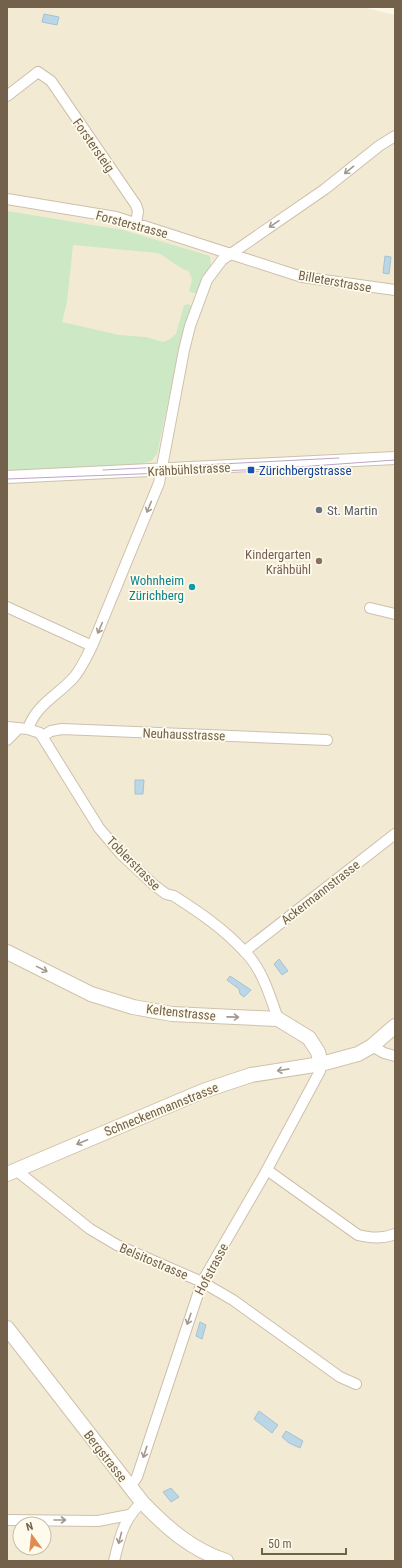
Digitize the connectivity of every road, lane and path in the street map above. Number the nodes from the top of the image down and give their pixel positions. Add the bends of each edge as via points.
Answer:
1 (7, 96) edge
2 (395, 136) edge
3 (7, 199) edge
4 (136, 224) junction
5 (231, 253) junction
6 (395, 290) edge
7 (395, 458) edge
8 (161, 470) junction
9 (7, 477) edge
10 (7, 607) edge
11 (370, 608) dead end
12 (395, 614) edge
13 (92, 646) junction
14 (7, 727) edge
15 (23, 728) junction
16 (43, 736) junction
17 (7, 740) edge
18 (327, 740) dead end
19 (395, 834) edge
20 (245, 951) junction
21 (7, 952) edge
22 (278, 1019) junction
23 (395, 1026) edge
24 (372, 1046) junction
25 (395, 1056) edge
26 (321, 1064) junction
27 (267, 1170) junction
28 (12, 1172) edge
29 (395, 1234) edge
30 (202, 1282) junction
31 (7, 1328) edge
32 (356, 1384) dead end
33 (130, 1487) junction
34 (142, 1502) junction
35 (129, 1515) junction
36 (7, 1520) edge
37 (114, 1561) edge
38 (226, 1561) edge

1 - 4 street, Forstersteig via 38,72 51,81 136,205
2 -> 5 street via 325,189
3 - 4 street, Forsterstrasse via 116,217
4 - 5 street, Forsterstrasse
5 - 6 street, Billeterstrasse via 302,277
5 - 8 street via 217,265 207,280 190,326
7 - 8 street, Krähbühlstrasse
8 - 9 street, Krähbühlstrasse
8 -> 13 street via 159,483
10 - 13 street
11 - 12 street
13 - 15 street via 76,675 37,710
14 - 15 street
15 - 16 street
15 - 17 street
16 - 18 street, Neuhausstrasse via 62,729
16 - 20 street, Toblerstrasse via 99,828 121,854 154,885 220,928
19 - 20 street, Ackermannstrasse
20 - 22 street, Toblerstrasse via 260,974
21 -> 22 main road, Keltenstrasse via 91,994 133,1007 172,1014
22 - 26 main road, Keltenstrasse via 309,1038 318,1052
23 - 24 main road
24 - 25 street
24 - 26 main road, Schneckenmannstrasse via 358,1054
26 - 27 street, Hofstrasse via 320,1071
26 -> 28 main road, Schneckenmannstrasse via 251,1075 203,1091
27 - 29 street via 358,1235 372,1238
27 - 30 street, Hofstrasse
28 - 30 street, Belsitostrasse via 90,1229 117,1245
30 - 32 street, Belsitostrasse via 233,1300 340,1377
30 -> 33 street, Hofstrasse via 137,1477
31 - 33 main road, Bergstrasse
33 - 34 main road, Bergstrasse
34 - 35 street
34 - 38 main road, Bergstrasse via 157,1518 192,1546
36 -> 35 street via 98,1520
35 -> 37 street via 121,1533

